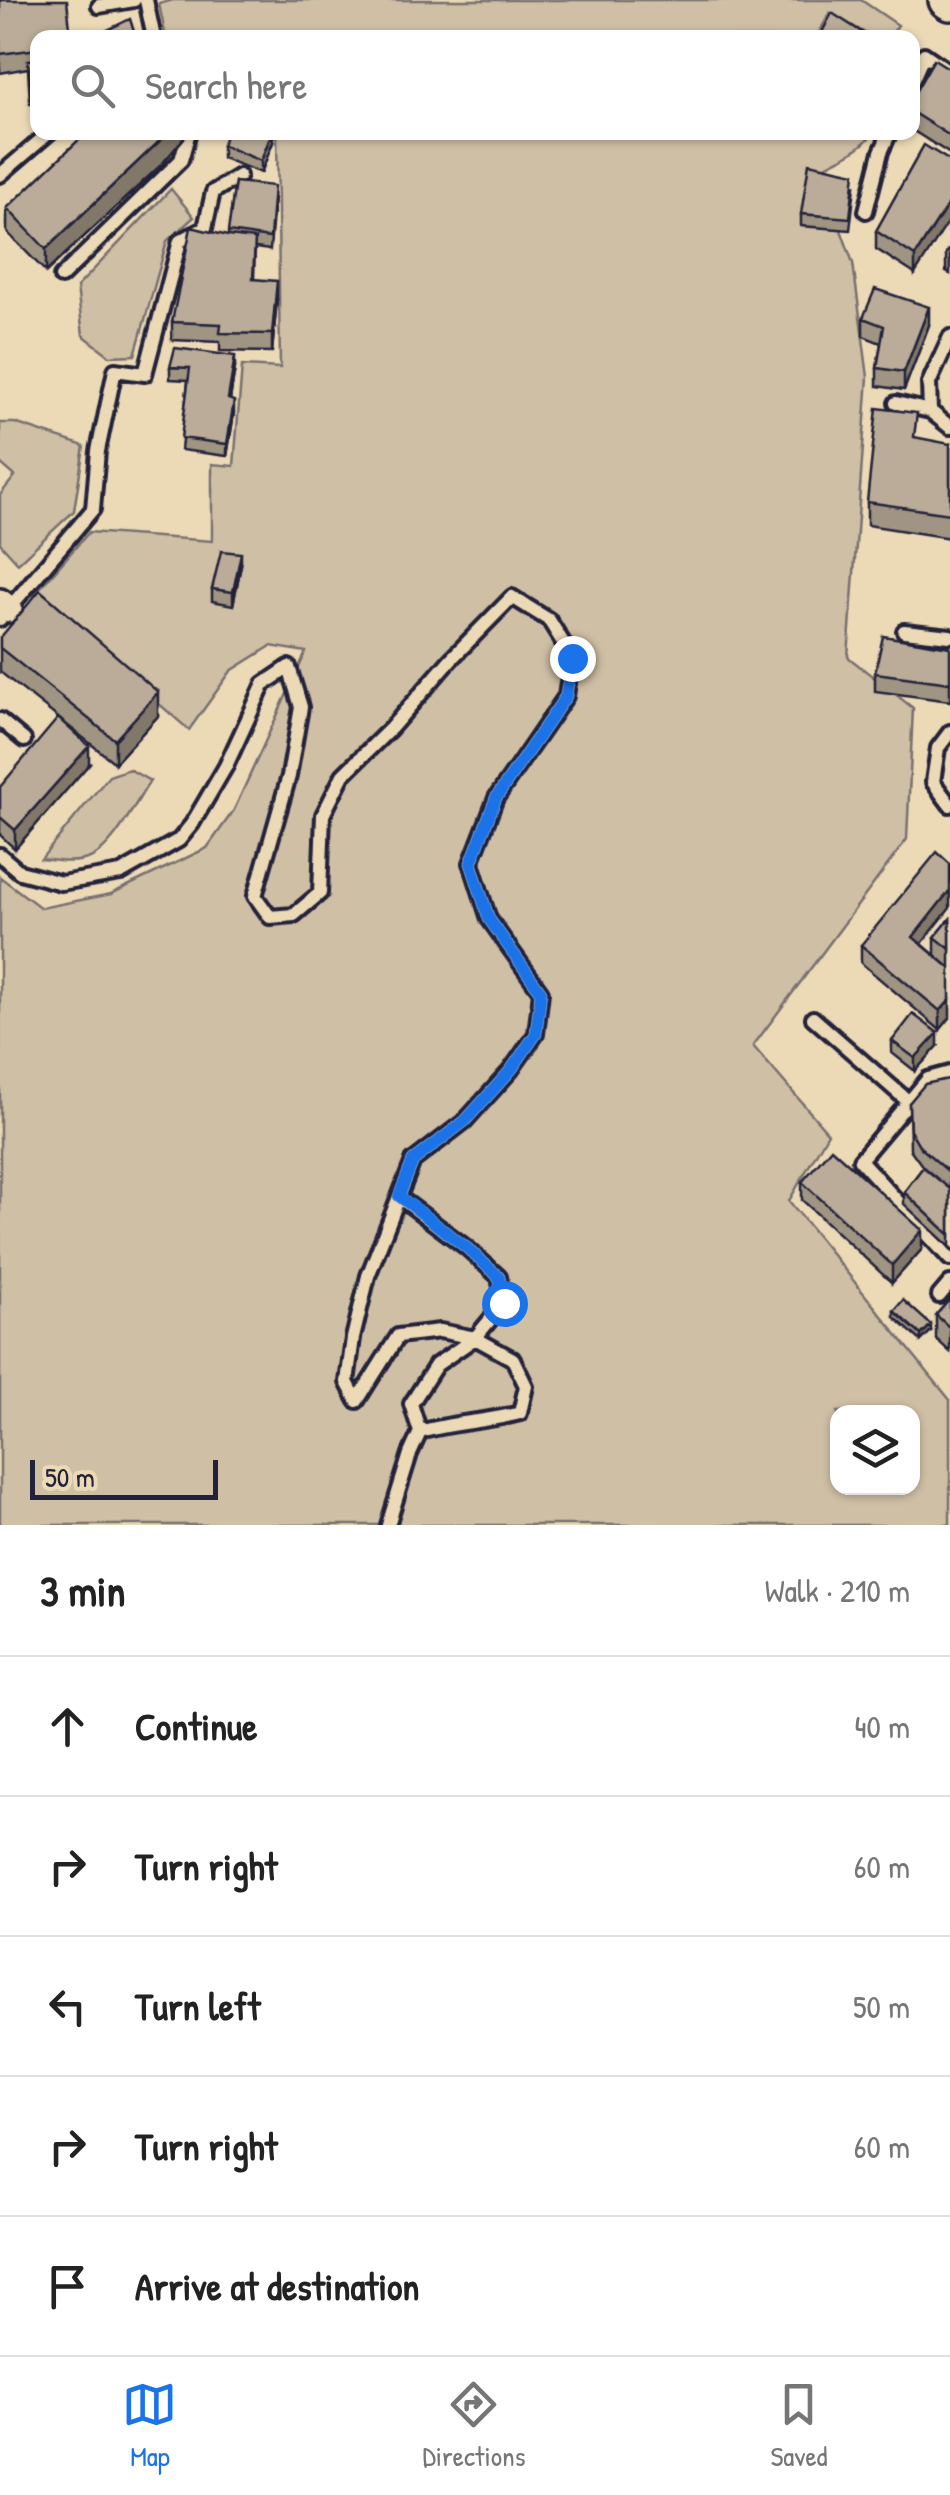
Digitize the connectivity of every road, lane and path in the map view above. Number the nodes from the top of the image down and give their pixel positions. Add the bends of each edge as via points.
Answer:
1 (134, 0) edge
2 (146, 0) edge
3 (98, 6) dead end
4 (152, 30) edge
5 (920, 63) edge
6 (950, 72) edge
7 (41, 140) edge
8 (187, 140) edge
9 (886, 140) edge
10 (0, 175) edge
11 (239, 176) dead end
12 (866, 211) dead end
13 (61, 277) dead end
14 (950, 338) edge
15 (896, 403) dead end
16 (930, 411) junction
17 (950, 427) edge
18 (3, 610) edge
19 (904, 631) dead end
20 (950, 636) edge
21 (0, 720) edge
22 (950, 732) edge
23 (24, 740) dead end
24 (950, 805) edge
25 (0, 855) edge
26 (813, 1018) dead end
27 (950, 1073) edge
28 (909, 1102) junction
29 (399, 1196) junction
30 (950, 1259) edge
31 (950, 1283) edge
32 (940, 1296) dead end
33 (475, 1338) junction
34 (420, 1432) junction
35 (388, 1525) edge

1 - 3 lane
2 - 4 lane
5 - 6 lane via 924,54
7 - 10 lane
8 - 13 lane via 182,160
9 - 12 lane
11 - 18 lane via 214,192 205,228 180,241 146,374 115,370 93,509
14 - 16 lane via 929,384
15 - 16 lane
16 - 17 lane
19 - 20 lane
21 - 23 lane
22 - 24 lane via 938,748 934,782
25 - 29 lane via 20,872 62,883 121,873 178,840 226,766 264,684 288,667 301,707 255,896 270,917 294,915 320,893 323,815 343,775 512,596 549,620 572,658 566,696 496,798 471,863 489,919 541,992 536,1034 465,1121 413,1161
26 - 28 lane
27 - 28 lane via 928,1078
28 - 30 lane via 860,1160
29 - 33 lane via 499,1277 504,1303
29 - 33 lane via 353,1338 347,1382 357,1401 398,1336 440,1330
31 - 32 lane
33 - 34 lane via 436,1365 412,1404
33 - 34 lane via 514,1360 526,1386 520,1414
34 - 35 lane

